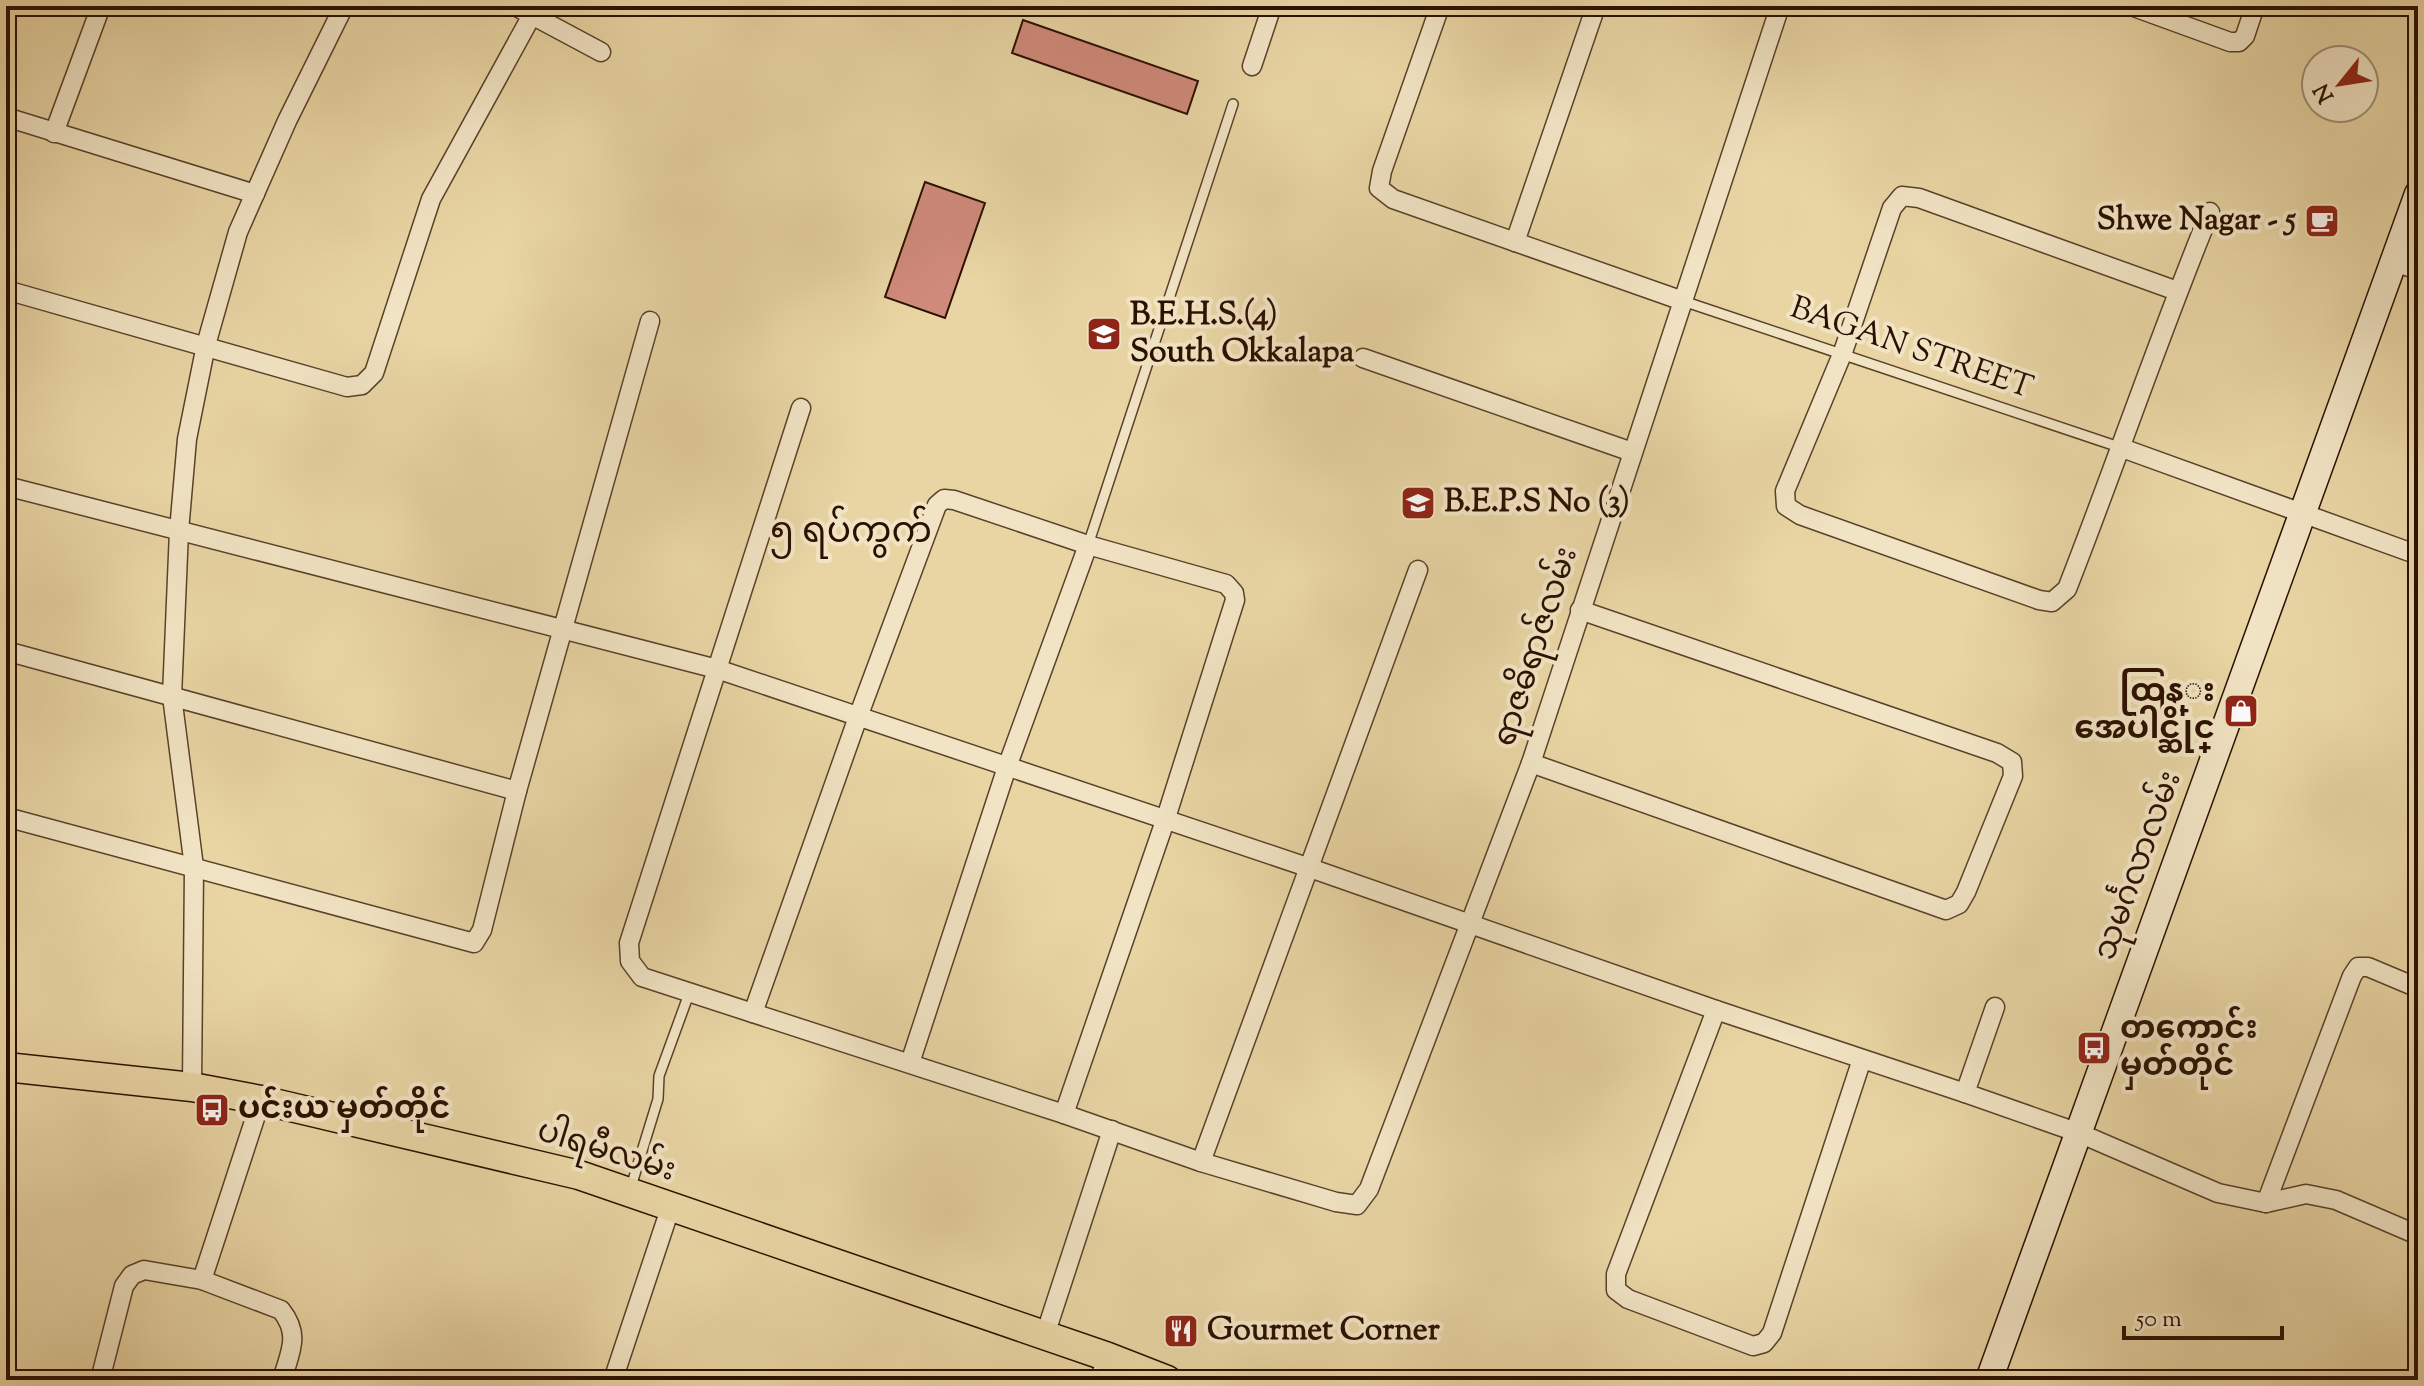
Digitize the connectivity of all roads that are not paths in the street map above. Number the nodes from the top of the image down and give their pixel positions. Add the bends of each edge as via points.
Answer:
1 (101, 6) edge
2 (344, 6) edge
3 (515, 6) edge
4 (1272, 6) edge
5 (1440, 6) edge
6 (1596, 6) edge
7 (1780, 6) edge
8 (2131, 6) edge
9 (2255, 6) edge
10 (532, 15) junction
11 (601, 52) dead end
12 (1252, 66) dead end
13 (1233, 104) dead end
14 (6, 117) edge
15 (54, 133) junction
16 (255, 194) junction
17 (2418, 194) edge
18 (2210, 212) dead end
19 (1515, 242) junction
20 (2406, 266) edge
21 (6, 290) edge
22 (2177, 291) junction
23 (1683, 301) junction
24 (650, 321) dead end
25 (206, 345) junction
26 (1843, 352) junction
27 (1363, 358) dead end
28 (801, 408) dead end
29 (2122, 448) junction
30 (1632, 452) junction
31 (6, 486) edge
32 (2301, 514) junction
33 (179, 531) junction
34 (1088, 545) junction
35 (2418, 555) edge
36 (1418, 570) dead end
37 (1580, 610) junction
38 (562, 629) junction
39 (6, 651) edge
40 (717, 669) junction
41 (172, 696) junction
42 (858, 717) junction
43 (1531, 763) junction
44 (1007, 767) junction
45 (517, 791) junction
46 (6, 817) edge
47 (1165, 821) junction
48 (194, 867) junction
49 (1310, 868) junction
50 (1471, 924) junction
51 (2418, 988) edge
52 (690, 991) junction
53 (1995, 1007) dead end
54 (1716, 1010) junction
55 (753, 1013) junction
56 (1862, 1059) junction
57 (910, 1063) junction
58 (6, 1067) edge
59 (192, 1087) junction
60 (1965, 1093) junction
61 (261, 1100) junction
62 (1064, 1114) junction
63 (1112, 1130) junction
64 (2079, 1133) junction
65 (1201, 1162) junction
66 (629, 1192) junction
67 (2266, 1203) junction
68 (671, 1206) junction
69 (2418, 1231) edge
70 (202, 1280) junction
71 (1045, 1335) junction
72 (1103, 1369) edge
73 (100, 1380) edge
74 (282, 1380) edge
75 (613, 1380) edge
76 (1167, 1380) edge
77 (1989, 1380) edge

1 - 15 street
2 - 16 street
3 - 10 street
4 - 12 street
5 - 19 street via 1379,188 1393,199
6 - 19 street
7 - 23 street, ရာဇဓိရာဇ်လမ်း
8 - 9 street via 2230,42 2245,36
10 - 11 street
10 - 25 street via 431,199 374,373 362,385 347,387
13 - 34 lane
14 - 15 street
15 - 16 street
16 - 25 street via 238,232
17 - 20 main road, သုမင်္ဂလာလမ်း
18 - 22 street
19 - 23 street
20 - 32 main road, သုမင်္ဂလာလမ်း
21 - 25 street
22 - 26 street via 1902,196 1892,208
22 - 29 street
23 - 26 lane, BAGAN STREET
23 - 30 street, ရာဇဓိရာဇ်လမ်း
24 - 38 street
25 - 33 street via 187,439
26 - 29 lane, BAGAN STREET
26 - 29 street via 1785,491 1786,506 2039,600 2052,602 2067,589
27 - 30 street
28 - 40 street
29 - 32 street
30 - 37 street, ရာဇဓိရာဇ်လမ်း
31 - 33 street
32 - 35 street
32 - 64 main road, သုမင်္ဂလာလမ်း
33 - 38 street
33 - 41 street
34 - 42 street via 944,499 937,505
34 - 44 street
34 - 47 street via 1226,584 1234,593
36 - 49 street
37 - 43 street, ရာဇဓိရာဇ်လမ်း
37 - 43 street via 1997,753 2012,762 2013,776 1966,892 1959,904 1946,910
38 - 40 street
38 - 45 street
39 - 41 street
40 - 42 street
40 - 52 street via 629,943 630,961 642,977
41 - 45 street
41 - 48 street
42 - 44 street
42 - 55 street
43 - 50 street, ရာဇဓိရာဇ်လမ်း
44 - 47 street
44 - 57 street
45 - 48 street via 482,930 474,943
46 - 48 street
47 - 49 street
47 - 62 street
48 - 59 street
49 - 50 street
49 - 65 street
50 - 54 street
50 - 65 street, ရာဇဓိရာဇ်လမ်း via 1369,1189 1357,1205
51 - 67 street via 2358,967
52 - 55 street
52 - 66 lane via 659,1076 658,1099
53 - 60 street
54 - 56 street
54 - 56 street via 1616,1274 1616,1290 1753,1346 1772,1333
55 - 57 street
56 - 60 street
57 - 62 street
58 - 59 main road, ပါရမီလမ်း
59 - 61 main road, ပါရမီလမ်း
60 - 64 street
61 - 66 main road, ပါရမီလမ်း via 563,1171
61 - 70 street
62 - 63 street
63 - 65 street
63 - 71 street
64 - 67 street via 2218,1193
64 - 77 main road, သုမင်္ဂလာလမ်း
66 - 68 main road, ပါရမီလမ်း
67 - 69 street via 2306,1194
68 - 71 main road, ပါရမီလမ်း
68 - 75 street
70 - 73 street via 144,1270 132,1275 124,1286
70 - 74 street via 281,1310 294,1336
71 - 72 main road, ပါရမီလမ်း
72 - 76 main road, ပါရမီလမ်း

